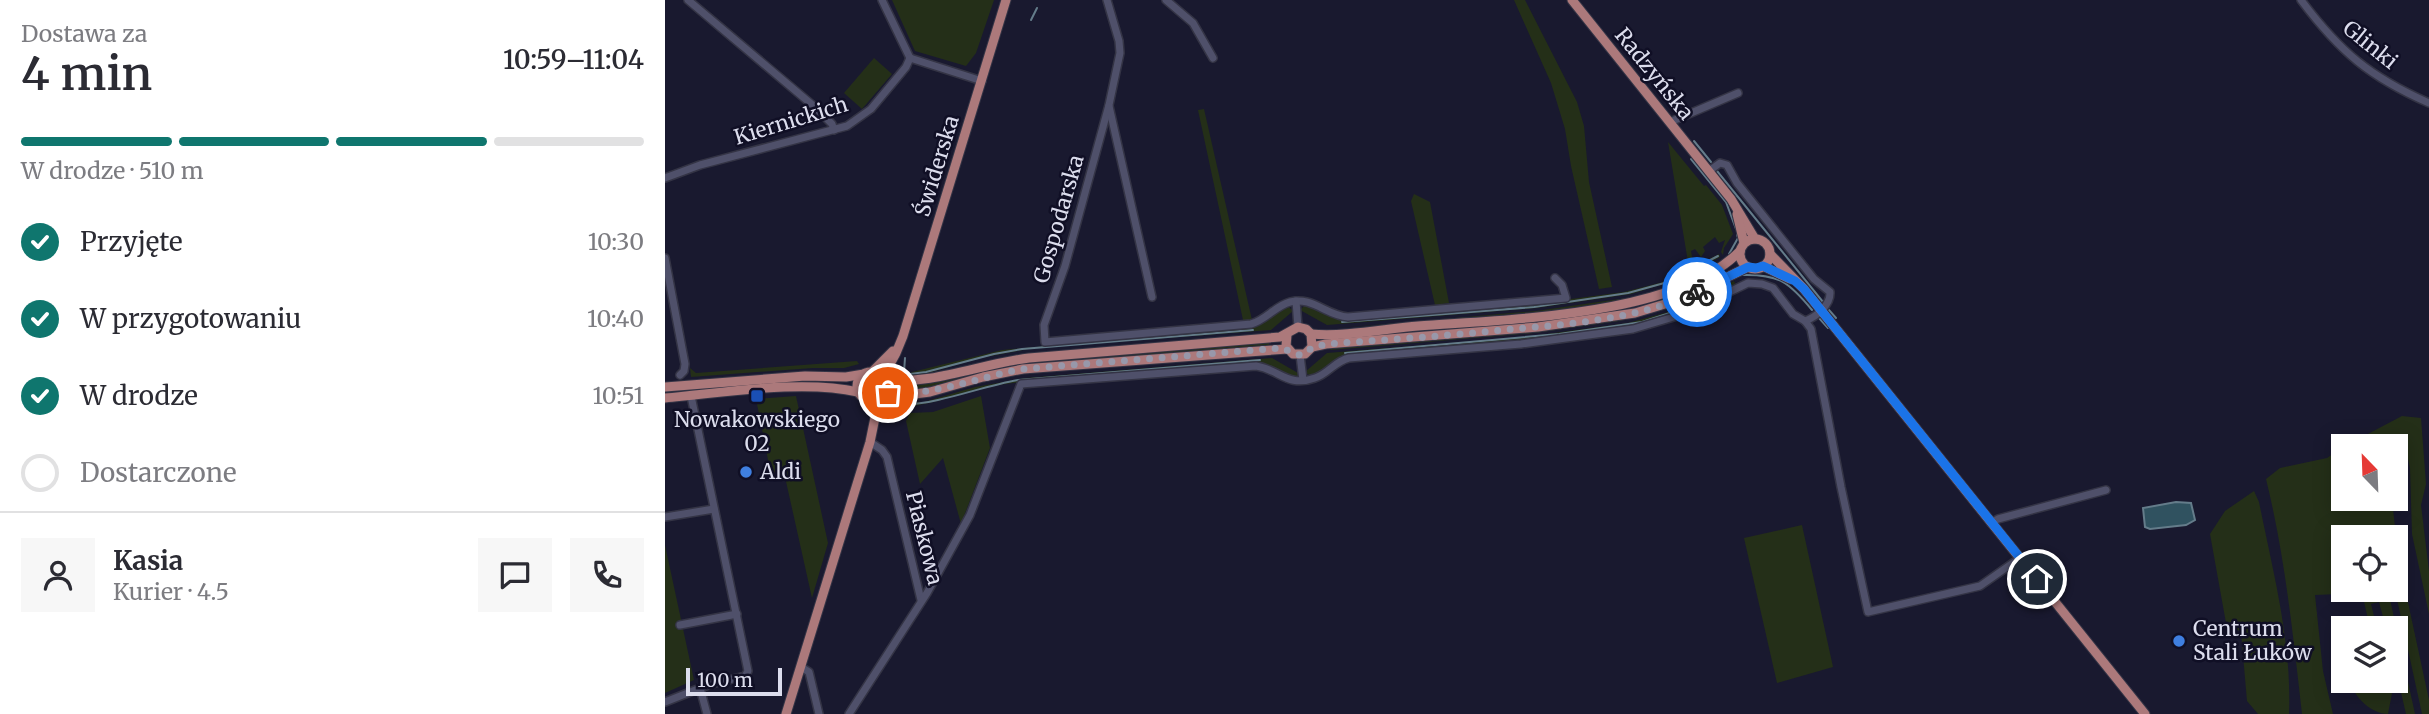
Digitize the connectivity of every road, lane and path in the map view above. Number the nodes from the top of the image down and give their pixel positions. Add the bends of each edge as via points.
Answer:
1 (688, 0) edge
2 (881, 0) edge
3 (1006, 0) edge
4 (1107, 0) edge
5 (1166, 0) edge
6 (1572, 0) edge
7 (2301, 0) edge
8 (910, 58) junction
9 (1213, 58) dead end
10 (982, 80) junction
11 (1738, 93) dead end
12 (2429, 103) edge
13 (1109, 105) junction
14 (1670, 122) junction
15 (834, 130) junction
16 (1709, 171) junction
17 (665, 178) edge
18 (1731, 199) junction
19 (1755, 239) junction
20 (1742, 247) junction
21 (1770, 254) junction
22 (665, 258) edge
23 (1763, 266) junction
24 (1748, 267) junction
25 (666, 271) edge
26 (1555, 278) dead end
27 (1795, 281) junction
28 (1152, 297) dead end
29 (1296, 301) junction
30 (1821, 310) junction
31 (1805, 321) junction
32 (1298, 327) junction
33 (1311, 334) junction
34 (1287, 335) junction
35 (901, 341) junction
36 (1312, 348) junction
37 (1287, 349) junction
38 (1300, 355) junction
39 (868, 373) junction
40 (680, 375) dead end
41 (883, 379) junction
42 (1303, 380) junction
43 (665, 387) edge
44 (861, 395) junction
45 (881, 395) junction
46 (691, 396) junction
47 (665, 398) edge
48 (871, 438) junction
49 (2106, 490) dead end
50 (714, 509) junction
51 (665, 517) edge
52 (1991, 523) junction
53 (2020, 558) junction
54 (921, 600) junction
55 (737, 614) junction
56 (680, 625) dead end
57 (800, 667) junction
58 (700, 688) junction
59 (665, 702) edge
60 (708, 714) edge
61 (786, 714) edge
62 (819, 714) edge
63 (849, 714) edge
64 (2145, 714) edge

1 - 15 street via 797,91
2 - 8 street
3 - 10 main road, Świderska
4 - 13 street, Gospodarska via 1120,53
5 - 9 street via 1193,23
6 - 14 main road, Radzyńska
7 - 12 street, Glinki via 2357,62
8 - 10 street
8 - 15 street, Kiernickich via 863,117
10 - 35 main road, Świderska
11 - 14 street
13 - 28 street, Gospodarska
13 - 29 street, Gospodarska via 1044,325 1045,342 1251,324
14 - 16 main road, Radzyńska
15 - 17 street, Kiernickich
16 - 18 main road, Radzyńska
16 - 30 street via 1720,163 1729,167 1814,279 1830,292
18 - 19 main road, Radzyńska
18 - 20 main road, Radzyńska
19 - 20 main road
19 - 21 main road via 1767,245
20 - 24 main road via 1742,260
20 - 33 main road via 1725,264 1686,285 1636,302 1522,318
21 - 23 main road
21 - 27 main road
22 - 25 street
23 - 24 main road
23 - 27 main road
24 - 36 main road via 1685,298 1635,313
25 - 40 street via 684,364
26 - 29 street via 1566,298 1348,317
27 - 30 main road
29 - 32 street
30 - 31 street
30 - 52 main road
31 - 42 street via 1793,314 1773,288 1748,283 1684,314 1642,327 1521,344 1345,359 1315,378
31 - 53 street via 1814,337 1868,612 1980,586
32 - 33 main road
32 - 34 main road
33 - 36 main road
34 - 37 main road
34 - 41 main road via 1029,358 927,380
35 - 39 main road, Świderska
35 - 41 main road, Świderska
36 - 38 main road
37 - 38 main road
37 - 45 main road via 1023,369 930,392
38 - 42 street
39 - 41 main road
39 - 43 main road
39 - 44 main road via 858,382
41 - 45 main road
42 - 54 street via 1284,379 1256,366 1021,384 970,515
44 - 45 main road via 871,400
44 - 46 main road via 811,387
44 - 48 main road
45 - 48 main road
46 - 47 main road
46 - 50 street
48 - 54 street, Piaskowa via 887,457
48 - 57 main road
49 - 52 street
50 - 51 street
50 - 55 street
52 - 53 main road
53 - 64 main road
54 - 63 street, Piaskowa
55 - 56 street
55 - 58 street via 748,671 745,676
57 - 61 main road
57 - 62 street via 809,672
58 - 59 street
58 - 60 street

